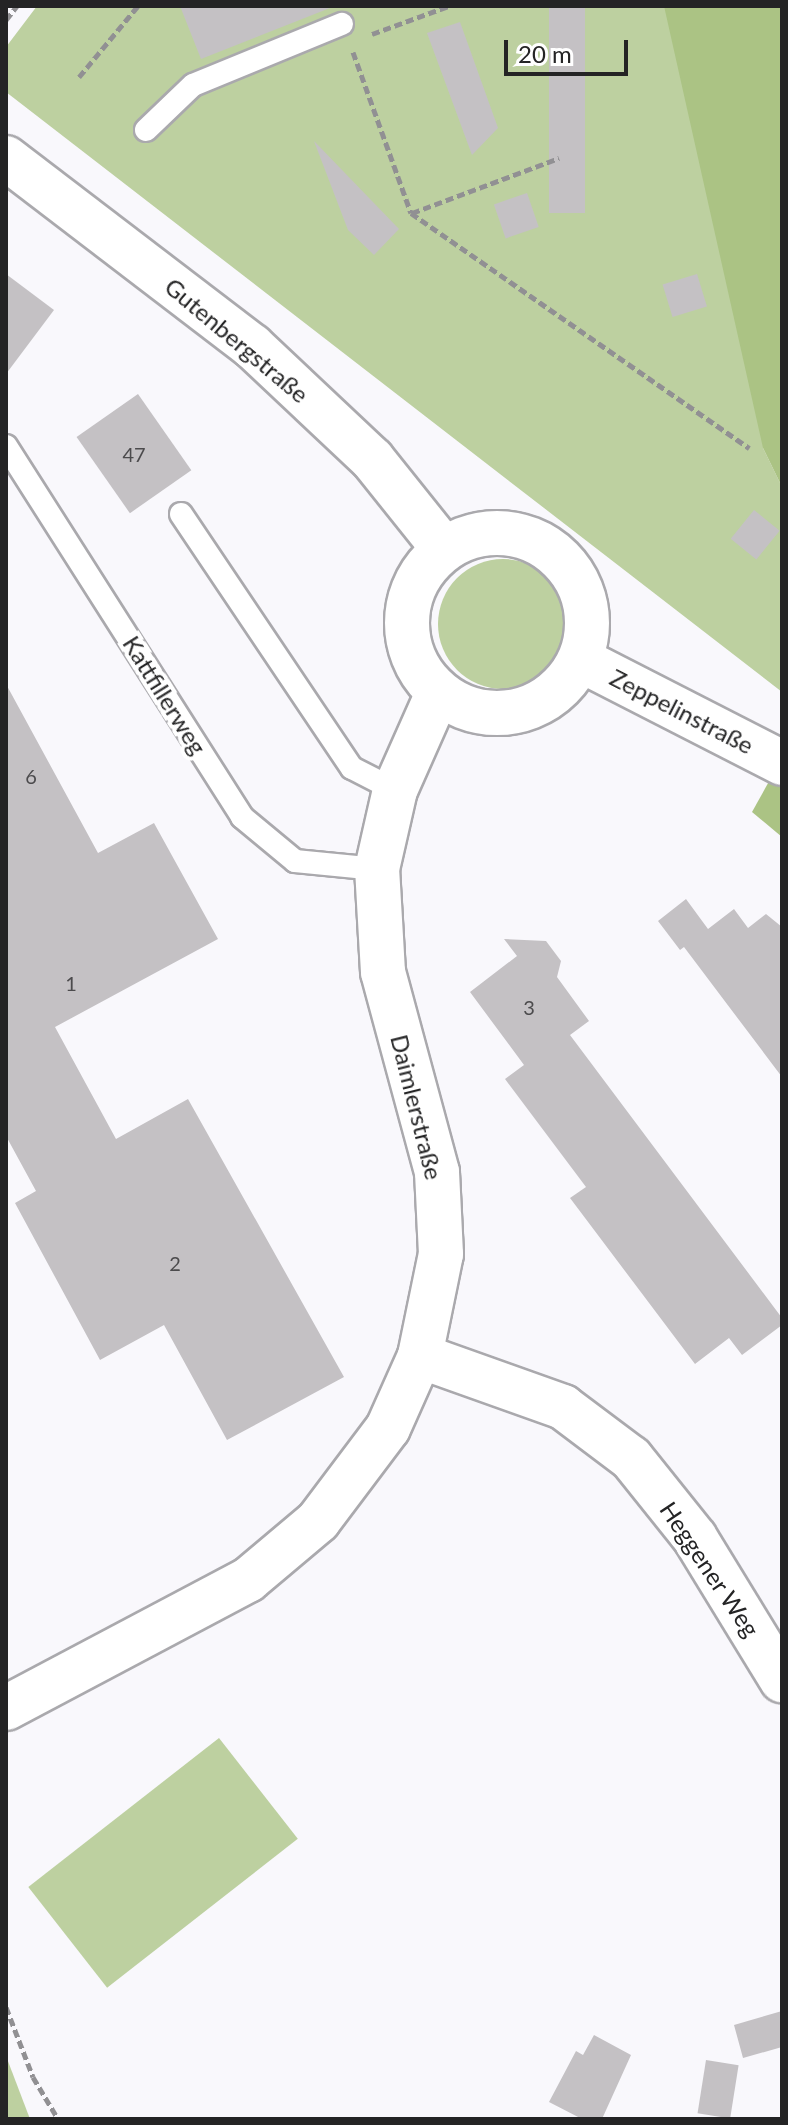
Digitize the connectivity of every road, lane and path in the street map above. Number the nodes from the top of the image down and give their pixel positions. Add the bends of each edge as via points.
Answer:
1 (17, 6) edge
2 (138, 6) edge
3 (449, 6) edge
4 (6, 20) edge
5 (346, 33) junction
6 (79, 77) dead end
7 (146, 130) dead end
8 (6, 158) edge
9 (559, 158) dead end
10 (411, 213) junction
11 (6, 446) edge
12 (749, 448) dead end
13 (181, 514) dead end
14 (444, 549) junction
15 (581, 660) junction
16 (438, 693) junction
17 (782, 763) edge
18 (395, 790) junction
19 (377, 869) junction
20 (420, 1356) junction
21 (782, 1680) edge
22 (6, 1708) edge
23 (6, 2007) edge
24 (58, 2119) edge

1 - 4 path
2 - 6 path
3 - 5 path
5 - 7 lane via 193,85
5 - 10 path
8 - 14 main road, Gutenbergstraße via 252,346 372,459
9 - 10 path
10 - 12 path
11 - 19 lane, Kattfillerweg via 242,817 295,861
13 - 18 lane via 352,768
14 - 15 main road, Zeppelinstraße via 471,536 500,531 529,537 555,552 574,574 586,601 588,631
14 - 16 main road, Zeppelinstraße via 418,580 406,619 409,646
15 - 16 main road, Zeppelinstraße via 544,701 518,712 490,714
15 - 17 main road, Zeppelinstraße
16 - 18 main road, Daimlerstraße
18 - 19 main road, Daimlerstraße
19 - 20 main road, Daimlerstraße via 383,972 437,1172 441,1254
20 - 21 main road, Heggener Weg via 563,1407 631,1458 695,1538
20 - 22 main road, Daimlerstraße via 388,1428 318,1521 248,1580
23 - 24 path via 33,2077

